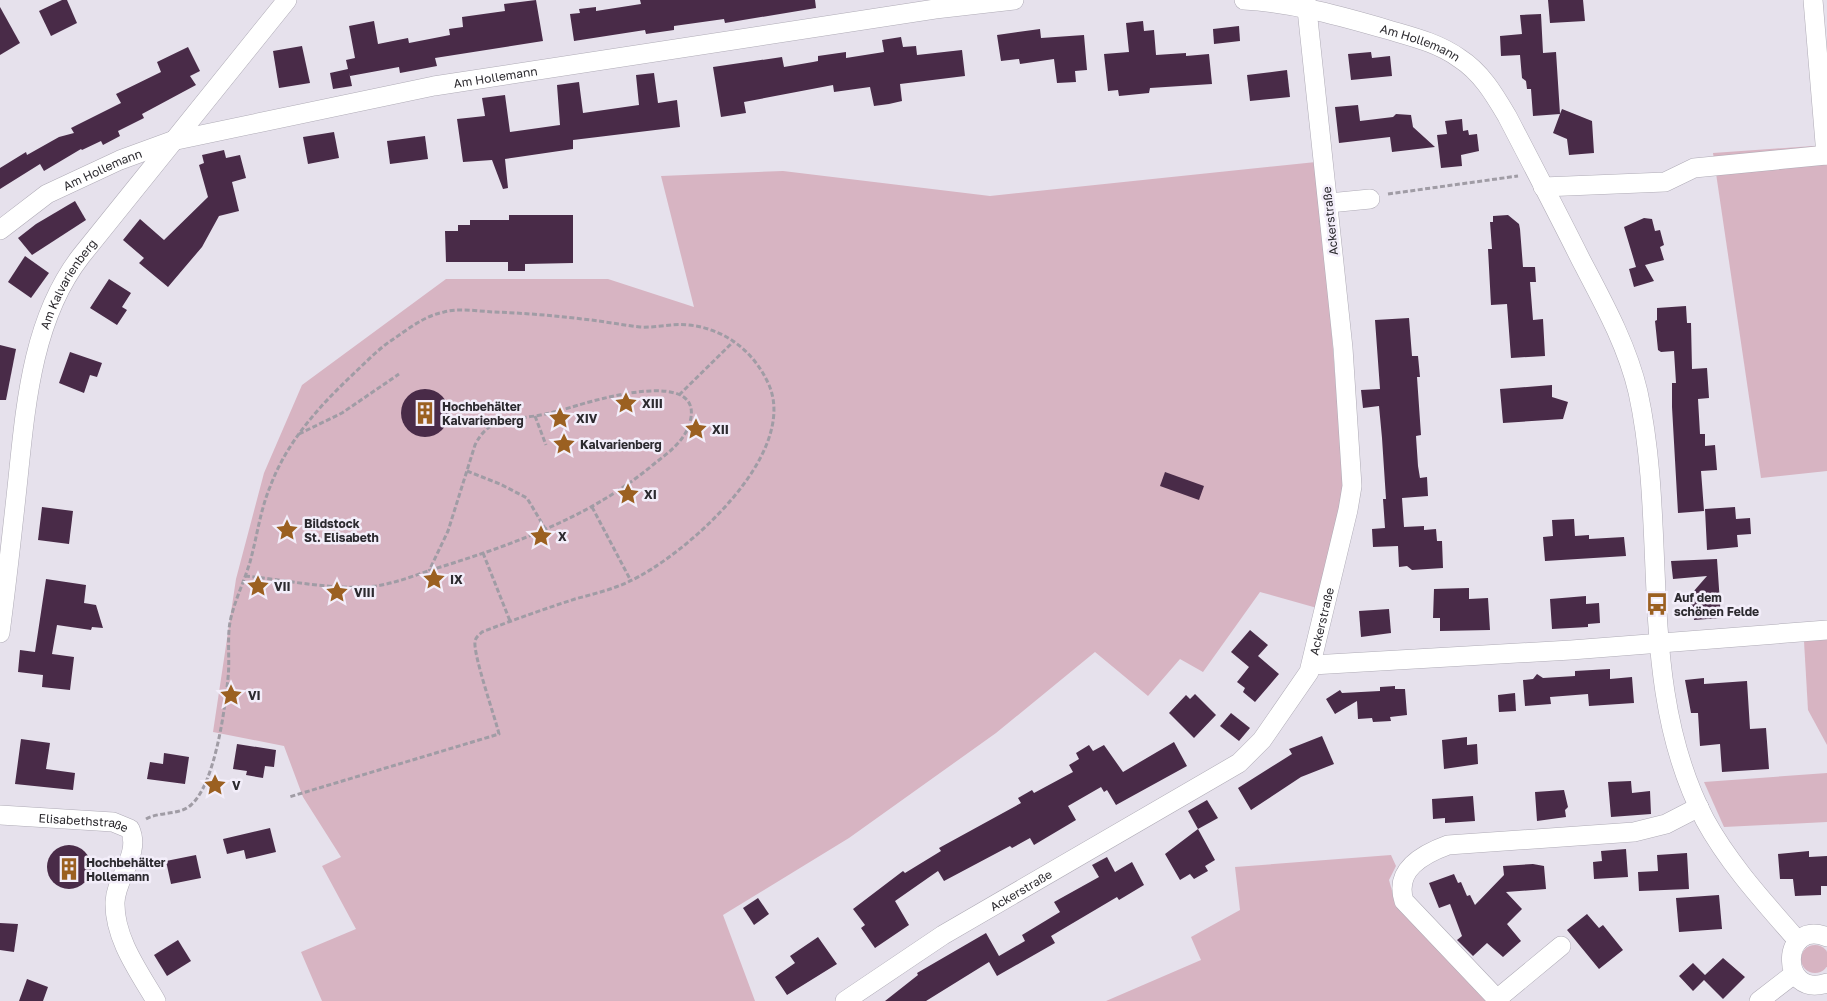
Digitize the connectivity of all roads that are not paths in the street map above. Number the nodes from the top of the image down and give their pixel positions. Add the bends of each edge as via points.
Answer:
1 (287, 0) edge
2 (1014, 0) edge
3 (1244, 0) edge
4 (1813, 0) edge
5 (1306, 4) edge
6 (172, 140) junction
7 (1826, 155) edge
8 (1540, 180) junction
9 (1370, 199) road end
10 (1329, 203) junction
11 (0, 230) edge
12 (1827, 630) edge
13 (0, 633) edge
14 (1658, 642) junction
15 (1312, 665) junction
16 (1699, 807) junction
17 (0, 814) edge
18 (1827, 937) edge
19 (1798, 941) junction
20 (1560, 946) dead end
21 (1794, 974) junction
22 (1827, 983) edge
23 (1498, 1000) edge
24 (156, 1001) edge
25 (845, 1001) edge
26 (1759, 1001) edge

1 - 6 street, Am Kalvarienberg
2 - 6 street, Am Hollemann via 935,9 434,86
3 - 5 street, Am Hollemann
4 - 7 street
5 - 8 street, Am Hollemann via 1422,40 1460,58 1494,94
5 - 10 street, Ackerstraße
6 - 11 street, Am Hollemann via 47,194
6 - 13 street, Am Kalvarienberg via 71,269 50,309 38,347 27,404
7 - 8 street via 1694,168 1665,182
8 - 14 street via 1612,321 1626,352 1637,390 1648,465
9 - 10 street
10 - 15 street, Ackerstraße via 1352,486
12 - 14 street
14 - 15 street
14 - 16 street via 1674,741
15 - 25 street, Ackerstraße via 1281,714 1239,763 944,935
16 - 19 street via 1733,863
16 - 23 street via 1666,824 1634,832 1448,845 1428,853 1410,866 1400,887 1404,901
17 - 24 street, Elisabethstraße via 113,822 130,829 133,848 117,890 116,915 126,948
18 - 19 street via 1811,934
19 - 21 street via 1790,957
20 - 23 street
21 - 22 street via 1805,983
21 - 26 street

